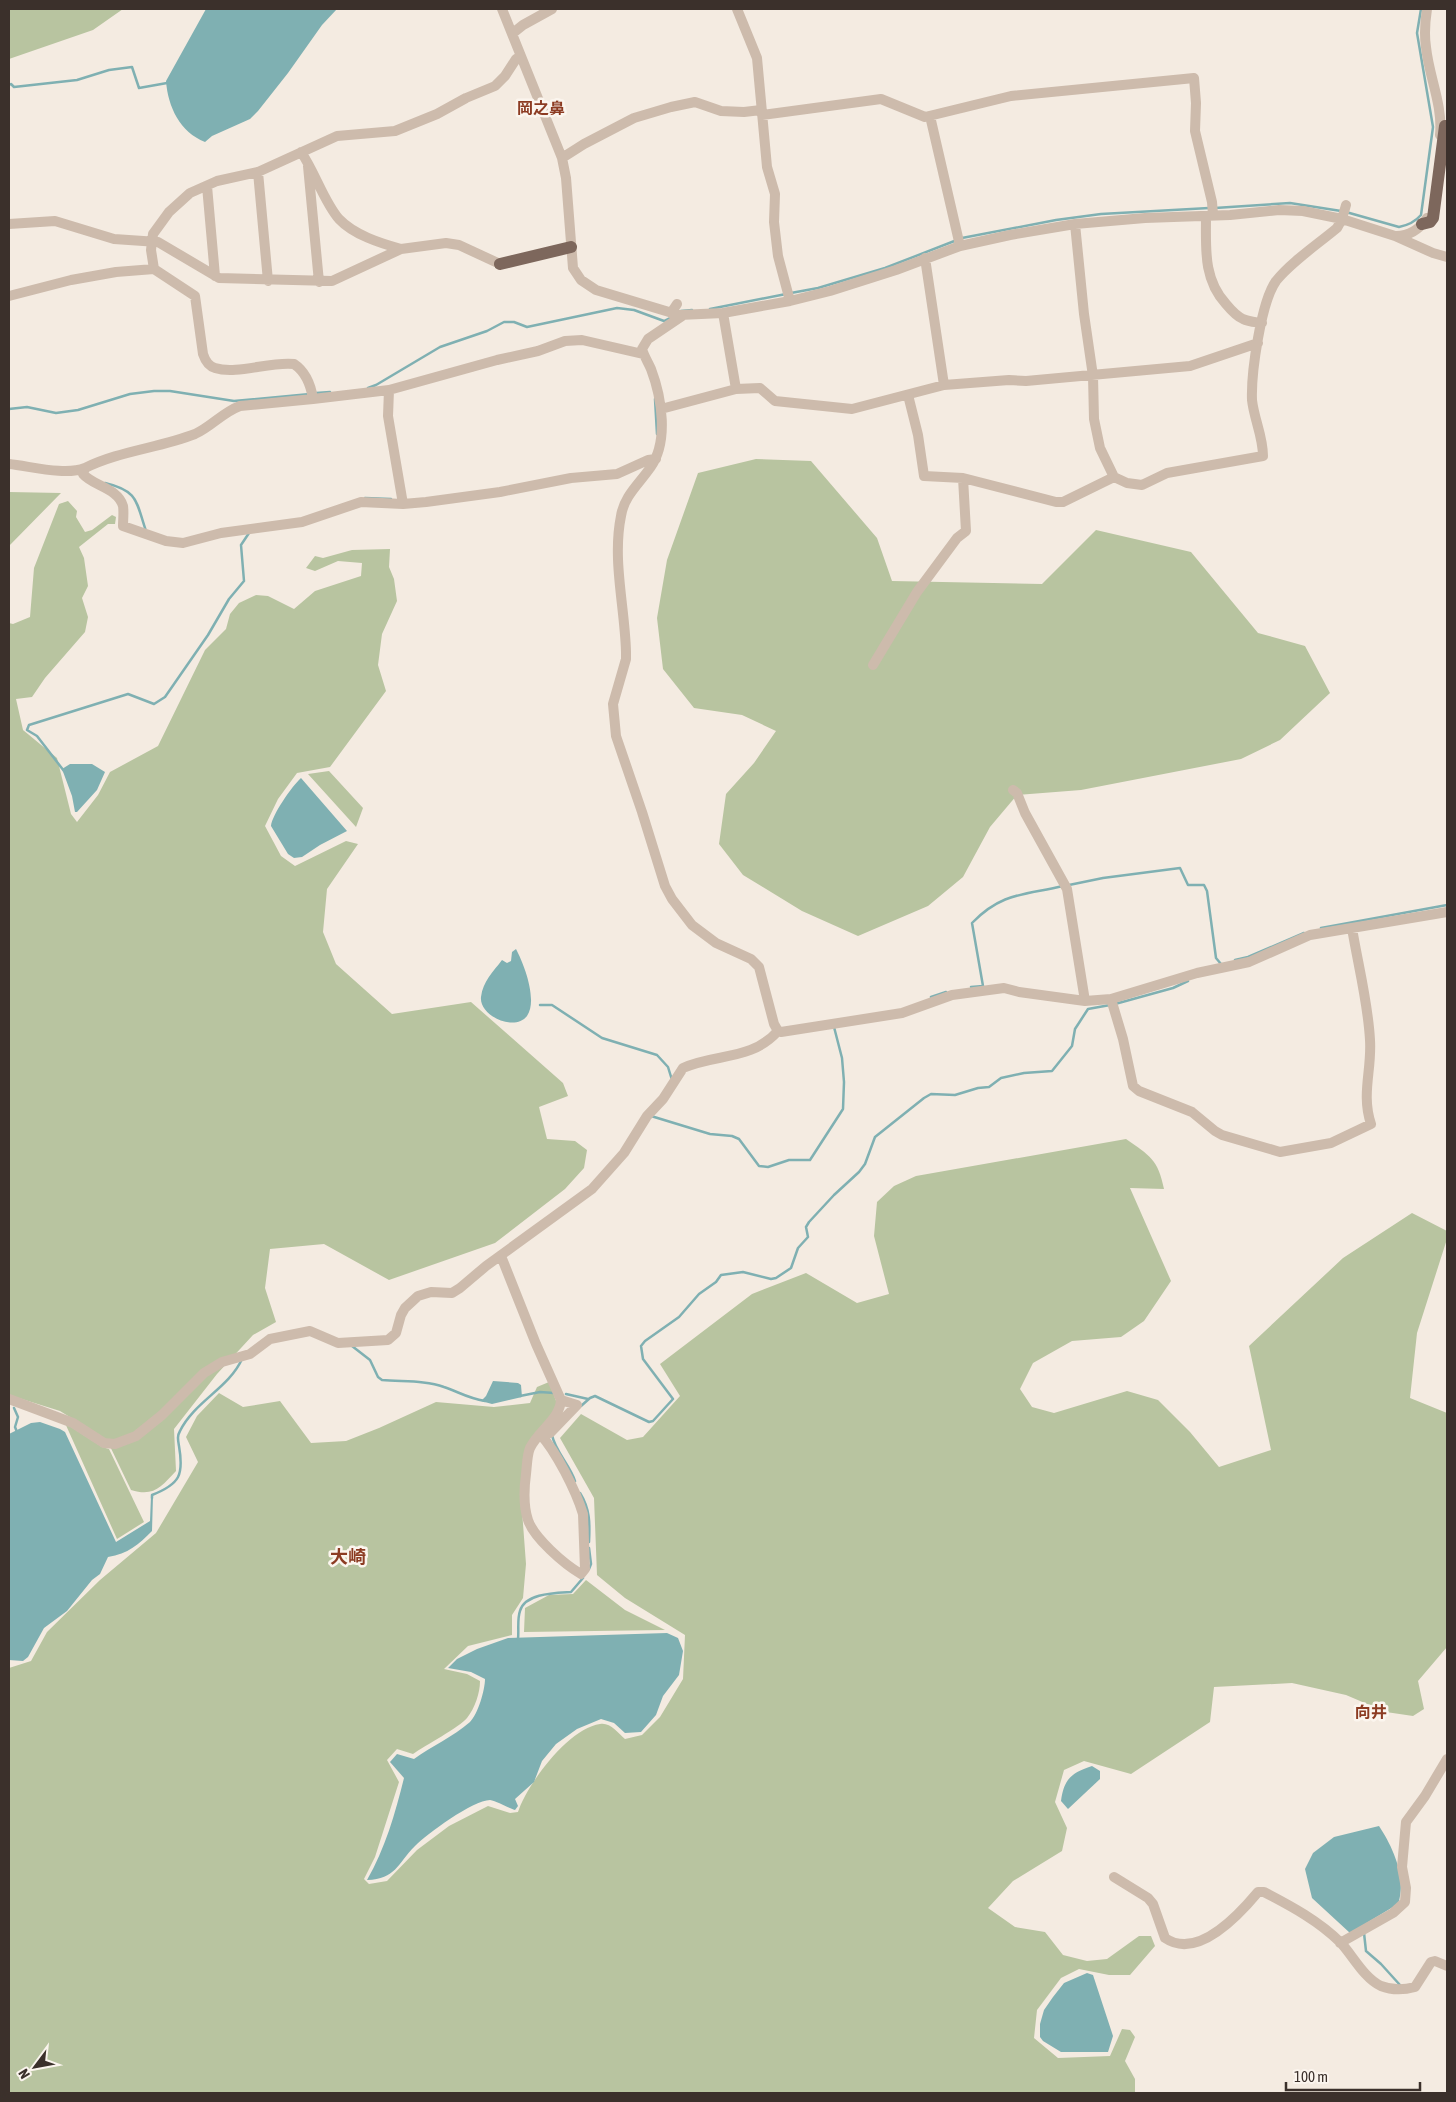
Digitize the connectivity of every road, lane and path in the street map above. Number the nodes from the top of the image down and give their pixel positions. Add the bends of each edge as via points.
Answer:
1 (502, 9) edge
2 (552, 9) edge
3 (737, 9) edge
4 (1427, 9) edge
5 (513, 33) junction
6 (521, 56) junction
7 (1433, 80) junction
8 (761, 112) junction
9 (930, 116) junction
10 (1446, 127) edge
11 (304, 156) junction
12 (562, 158) junction
13 (258, 172) junction
14 (207, 186) junction
15 (1211, 212) junction
16 (1344, 212) junction
17 (9, 224) edge
18 (1076, 224) junction
19 (1422, 224) junction
20 (1395, 236) junction
21 (151, 241) junction
22 (959, 242) junction
23 (571, 247) junction
24 (401, 249) junction
25 (1447, 257) edge
26 (924, 258) junction
27 (500, 264) joint
28 (154, 269) junction
29 (215, 276) junction
30 (268, 280) junction
31 (319, 282) junction
32 (9, 296) edge
33 (789, 296) junction
34 (676, 312) junction
35 (723, 313) junction
36 (1262, 323) junction
37 (1258, 343) junction
38 (641, 354) junction
39 (1092, 376) junction
40 (944, 385) junction
41 (736, 389) junction
42 (389, 390) junction
43 (312, 395) junction
44 (908, 395) junction
45 (661, 409) junction
46 (656, 458) junction
47 (9, 464) edge
48 (85, 468) junction
49 (1114, 477) junction
50 (963, 478) junction
51 (403, 504) junction
52 (873, 666) dead end
53 (1013, 790) dead end
54 (1447, 912) edge
55 (1352, 928) junction
56 (1085, 1001) junction
57 (1112, 1003) junction
58 (778, 1030) junction
59 (501, 1256) junction
60 (9, 1399) edge
61 (561, 1400) junction
62 (544, 1437) junction
63 (1447, 1760) edge
64 (1114, 1877) dead end
65 (1340, 1943) junction
66 (1447, 1966) edge

1 - 5 street
2 - 5 street
3 - 8 street via 757,58
4 - 7 street via 1424,27
5 - 6 street
6 - 11 street via 495,86 437,114 395,130 337,136
6 - 12 street
7 - 10 street via 1440,93
7 - 19 street via 1441,128 1430,212
8 - 9 street via 881,99 920,116
8 - 12 street via 721,111 695,102 671,107 634,118
8 - 33 street via 767,167 775,194 778,256
9 - 15 street via 1011,96 1194,78 1195,131
9 - 22 street
10 - 19 main road via 1433,218
11 - 13 street
11 - 24 street via 337,217 346,226
11 - 31 street
12 - 23 street
13 - 14 street
13 - 30 street
14 - 21 street via 190,193 169,212
14 - 29 street
15 - 16 street
15 - 18 street
15 - 36 street via 1206,259 1208,275 1233,312 1244,320
16 - 20 street
16 - 36 street via 1337,228 1278,279 1268,299
17 - 21 street via 55,221 114,239
18 - 22 street
18 - 39 street
19 - 20 street via 1405,236
20 - 25 street
21 - 28 street
21 - 29 street
22 - 26 street
23 - 27 main road
23 - 34 street via 573,268 588,286 606,294
24 - 27 street via 452,244
24 - 31 street via 332,281
26 - 33 street via 867,280
26 - 40 street
28 - 32 street via 71,280
28 - 43 street via 195,296 203,354 211,366 239,368 294,364 304,372
29 - 30 street
30 - 31 street
33 - 35 street
34 - 35 street
34 - 38 street via 646,340
35 - 41 street
36 - 37 street
37 - 39 street via 1190,366
37 - 49 street via 1252,398 1263,456 1167,474 1142,484 1127,484
38 - 42 street via 582,340 565,341
38 - 45 street via 654,380
39 - 40 street
39 - 49 street via 1094,419 1100,448
40 - 44 street
41 - 44 street via 760,388 775,401 847,409
41 - 45 street
42 - 43 street
42 - 51 street via 388,416
43 - 48 street via 233,408 196,433 101,460
44 - 50 street via 924,476
45 - 46 street via 661,443
46 - 51 street via 617,474
46 - 58 street via 625,502 621,516 619,561 626,659 613,704 616,736 672,899 704,935 751,959 759,967
47 - 48 street via 77,471
48 - 51 street via 83,474 88,481 117,496 123,505 124,526 175,543 302,522 361,502
49 - 50 street via 1070,500 1056,502
50 - 52 street via 966,531 957,538 917,592
53 - 56 street via 1065,886
54 - 55 street
55 - 57 street via 1310,935 1249,962 1197,973
55 - 57 street via 1369,1025 1370,1053 1365,1093 1371,1124 1341,1140 1280,1152 1215,1132 1192,1112 1139,1091 1133,1086
56 - 57 street
56 - 58 street via 1004,988 952,995 902,1013
58 - 59 street via 769,1041 741,1054 683,1068 600,1182
59 - 60 street via 452,1293 430,1292 418,1296 400,1315 396,1333 388,1340 338,1343 317,1332 301,1331 270,1339 243,1357 222,1362 204,1373 136,1436 115,1444 104,1443 73,1423
59 - 61 street
61 - 62 street
61 - 62 street via 577,1405
62 - 62 street via 564,1469 583,1514 584,1568 581,1574 565,1565 550,1550 528,1519 524,1494 530,1449
63 - 65 street via 1406,1822 1402,1867 1405,1902 1393,1913
64 - 65 street via 1154,1904 1165,1938 1180,1945 1206,1938 1222,1928 1258,1892 1264,1892 1312,1920
65 - 66 street via 1372,1980 1387,1987 1415,1987 1435,1960

